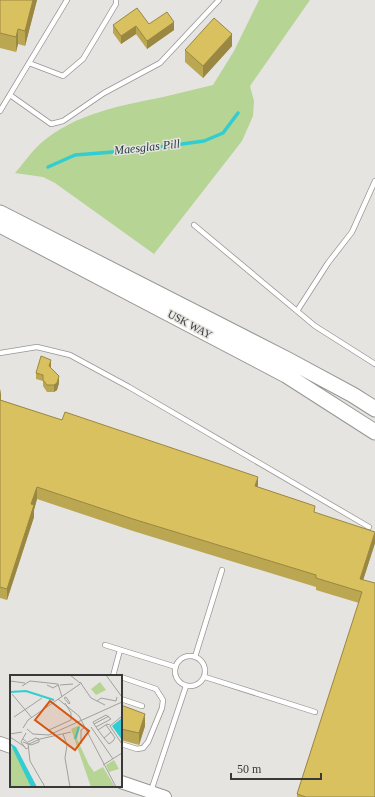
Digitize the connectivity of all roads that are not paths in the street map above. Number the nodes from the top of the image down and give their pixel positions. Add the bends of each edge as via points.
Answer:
1 (67, 0) edge
2 (116, 0) edge
3 (219, 0) edge
4 (29, 63) junction
5 (10, 95) junction
6 (0, 111) edge
7 (375, 181) edge
8 (0, 213) edge
9 (0, 225) edge
10 (194, 225) dead end
11 (297, 311) junction
12 (0, 353) edge
13 (375, 364) edge
14 (375, 409) edge
15 (375, 432) edge
16 (369, 527) dead end
17 (222, 570) dead end
18 (105, 645) dead end
19 (120, 650) junction
20 (195, 657) junction
21 (176, 667) junction
22 (114, 675) edge
23 (122, 677) edge
24 (204, 677) junction
25 (186, 686) junction
26 (122, 699) edge
27 (142, 706) dead end
28 (315, 712) dead end
29 (0, 743) edge
30 (122, 744) edge
31 (10, 747) edge
32 (122, 782) edge
33 (151, 792) junction
34 (165, 797) edge

1 - 4 lane
2 - 4 lane via 83,59 63,76
3 - 5 lane via 160,63 104,93 63,121 51,124
4 - 5 lane
5 - 6 lane
7 - 11 lane via 352,232
8 - 14 main road, USK WAY via 288,360
9 - 15 main road, USK WAY via 286,375
10 - 11 lane
11 - 13 lane
12 - 16 lane via 37,347 70,355
17 - 20 lane
18 - 19 lane
19 - 21 lane
19 - 22 lane
20 - 21 lane via 186,657
20 - 24 lane via 205,667
21 - 25 lane via 176,676
23 - 30 lane via 156,689 163,700 148,742 143,748 137,749
24 - 25 lane via 195,686
24 - 28 lane
25 - 33 lane
26 - 27 lane
29 - 31 street
32 - 33 street
33 - 34 street

